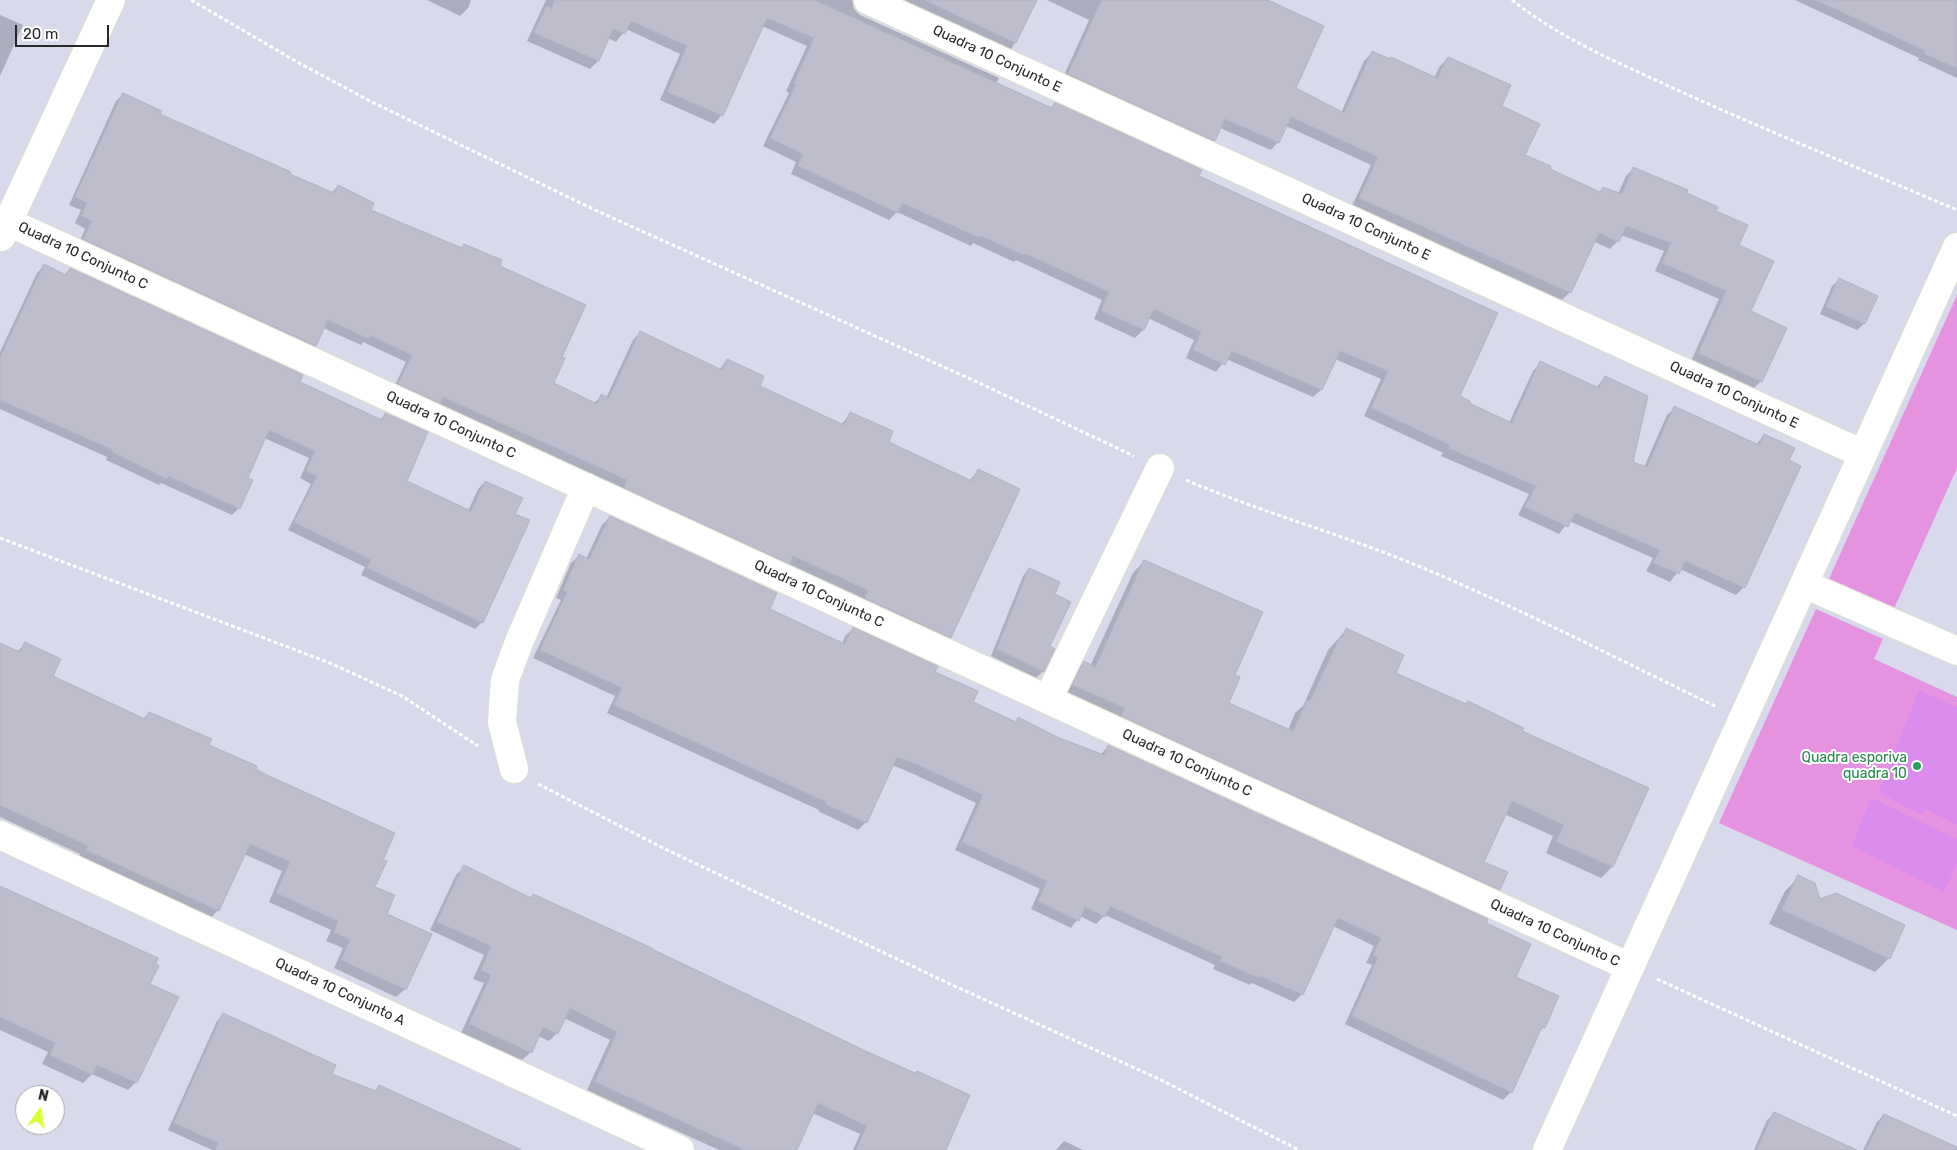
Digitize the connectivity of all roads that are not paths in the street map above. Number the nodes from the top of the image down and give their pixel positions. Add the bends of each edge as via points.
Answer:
1 (111, 0) edge
2 (868, 0) edge
3 (4, 230) edge
4 (1957, 247) edge
5 (1863, 454) junction
6 (1160, 468) road end
7 (586, 487) junction
8 (1804, 584) junction
9 (1957, 651) edge
10 (1048, 699) junction
11 (514, 769) road end
12 (0, 835) edge
13 (1630, 967) junction
14 (680, 1150) edge
15 (1547, 1150) edge

1 - 3 street
2 - 5 street, Quadra 10 Conjunto E
3 - 7 street, Quadra 10 Conjunto C
4 - 5 street
5 - 8 street
6 - 10 street
7 - 10 street, Quadra 10 Conjunto C
7 - 11 street via 505,680 502,722
8 - 9 street
8 - 13 street
10 - 13 street, Quadra 10 Conjunto C
12 - 14 street, Quadra 10 Conjunto A
13 - 15 street

